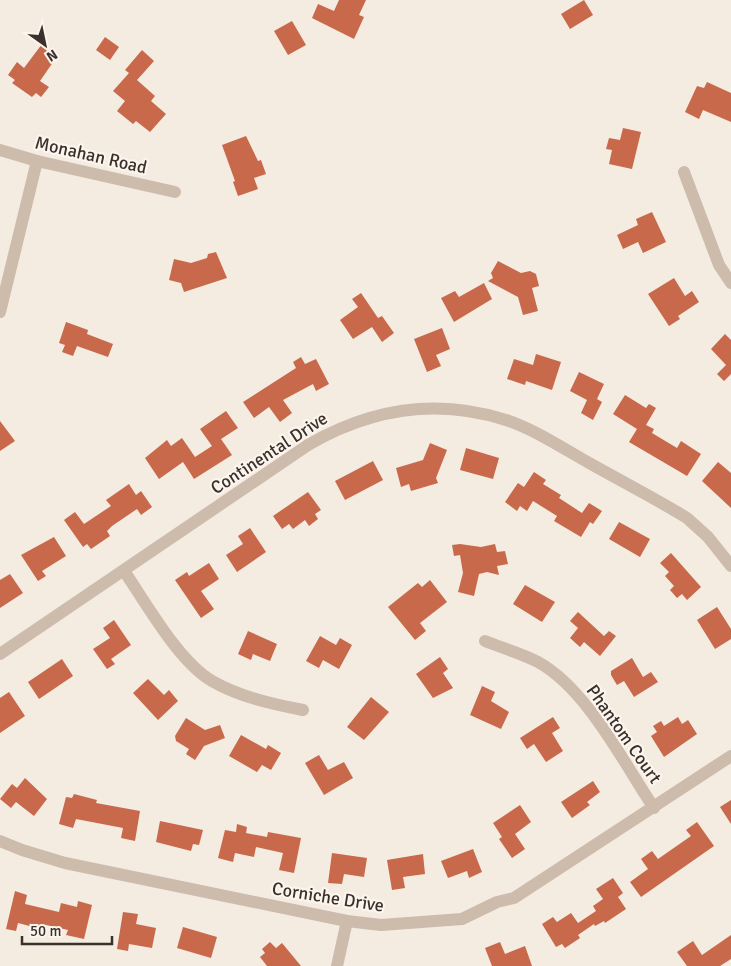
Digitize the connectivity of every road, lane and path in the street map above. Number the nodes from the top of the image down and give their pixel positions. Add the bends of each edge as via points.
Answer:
1 (0, 150) edge
2 (37, 161) junction
3 (684, 172) dead end
4 (175, 192) dead end
5 (731, 283) edge
6 (0, 312) edge
7 (731, 566) edge
8 (124, 571) junction
9 (485, 640) dead end
10 (0, 654) edge
11 (303, 710) dead end
12 (731, 756) edge
13 (654, 808) junction
14 (0, 841) edge
15 (346, 921) junction
16 (337, 966) edge

1 - 2 street, Monahan Road
2 - 4 street, Monahan Road
2 - 6 street
3 - 5 street via 719,265
7 - 8 street, Continental Drive via 708,537 687,518 534,432 507,420 477,413 419,409 359,420 327,434
8 - 10 street, Continental Drive
8 - 11 street via 187,661 211,680 263,702
9 - 13 street, Phantom Court via 538,662 563,680 583,700
12 - 13 street, Corniche Drive
13 - 15 street, Corniche Drive via 514,898 497,902 462,919 381,925
14 - 15 street, Corniche Drive via 65,863
15 - 16 street

